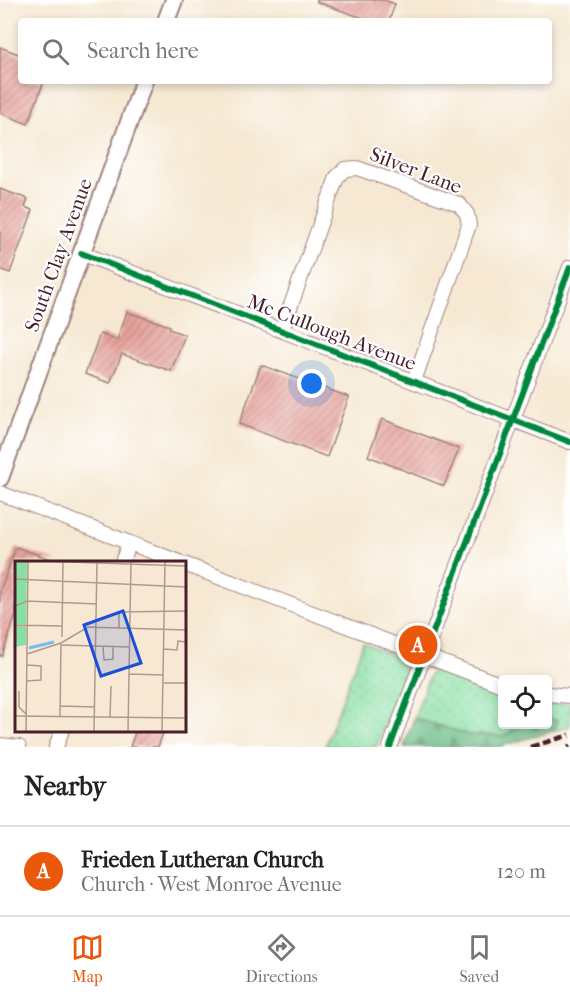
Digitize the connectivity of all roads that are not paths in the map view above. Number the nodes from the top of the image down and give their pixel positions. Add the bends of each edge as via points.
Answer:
1 (174, 0) edge
2 (167, 18) edge
3 (143, 84) edge
4 (81, 253) junction
5 (570, 267) edge
6 (282, 330) junction
7 (414, 381) junction
8 (514, 421) junction
9 (570, 442) edge
10 (0, 478) edge
11 (0, 493) edge
12 (129, 543) junction
13 (122, 561) edge
14 (176, 561) edge
15 (186, 565) edge
16 (424, 654) junction
17 (498, 682) edge
18 (552, 694) edge
19 (570, 696) edge
20 (61, 732) edge
21 (392, 742) edge
22 (0, 744) edge
23 (19, 747) edge
24 (56, 747) edge

1 - 2 street
3 - 4 street, South Clay Avenue
4 - 6 street, Mc Cullough Avenue
4 - 10 street, South Clay Avenue
5 - 8 street
6 - 7 street, Mc Cullough Avenue
6 - 7 street, Silver Lane via 337,177 345,169 357,168 459,204 469,225
7 - 8 street, Mc Cullough Avenue
8 - 9 street, Mc Cullough Avenue
8 - 16 street
11 - 12 street
12 - 13 street
12 - 14 street
15 - 16 street
16 - 17 street
16 - 21 street
18 - 19 street
20 - 24 street
22 - 23 street

